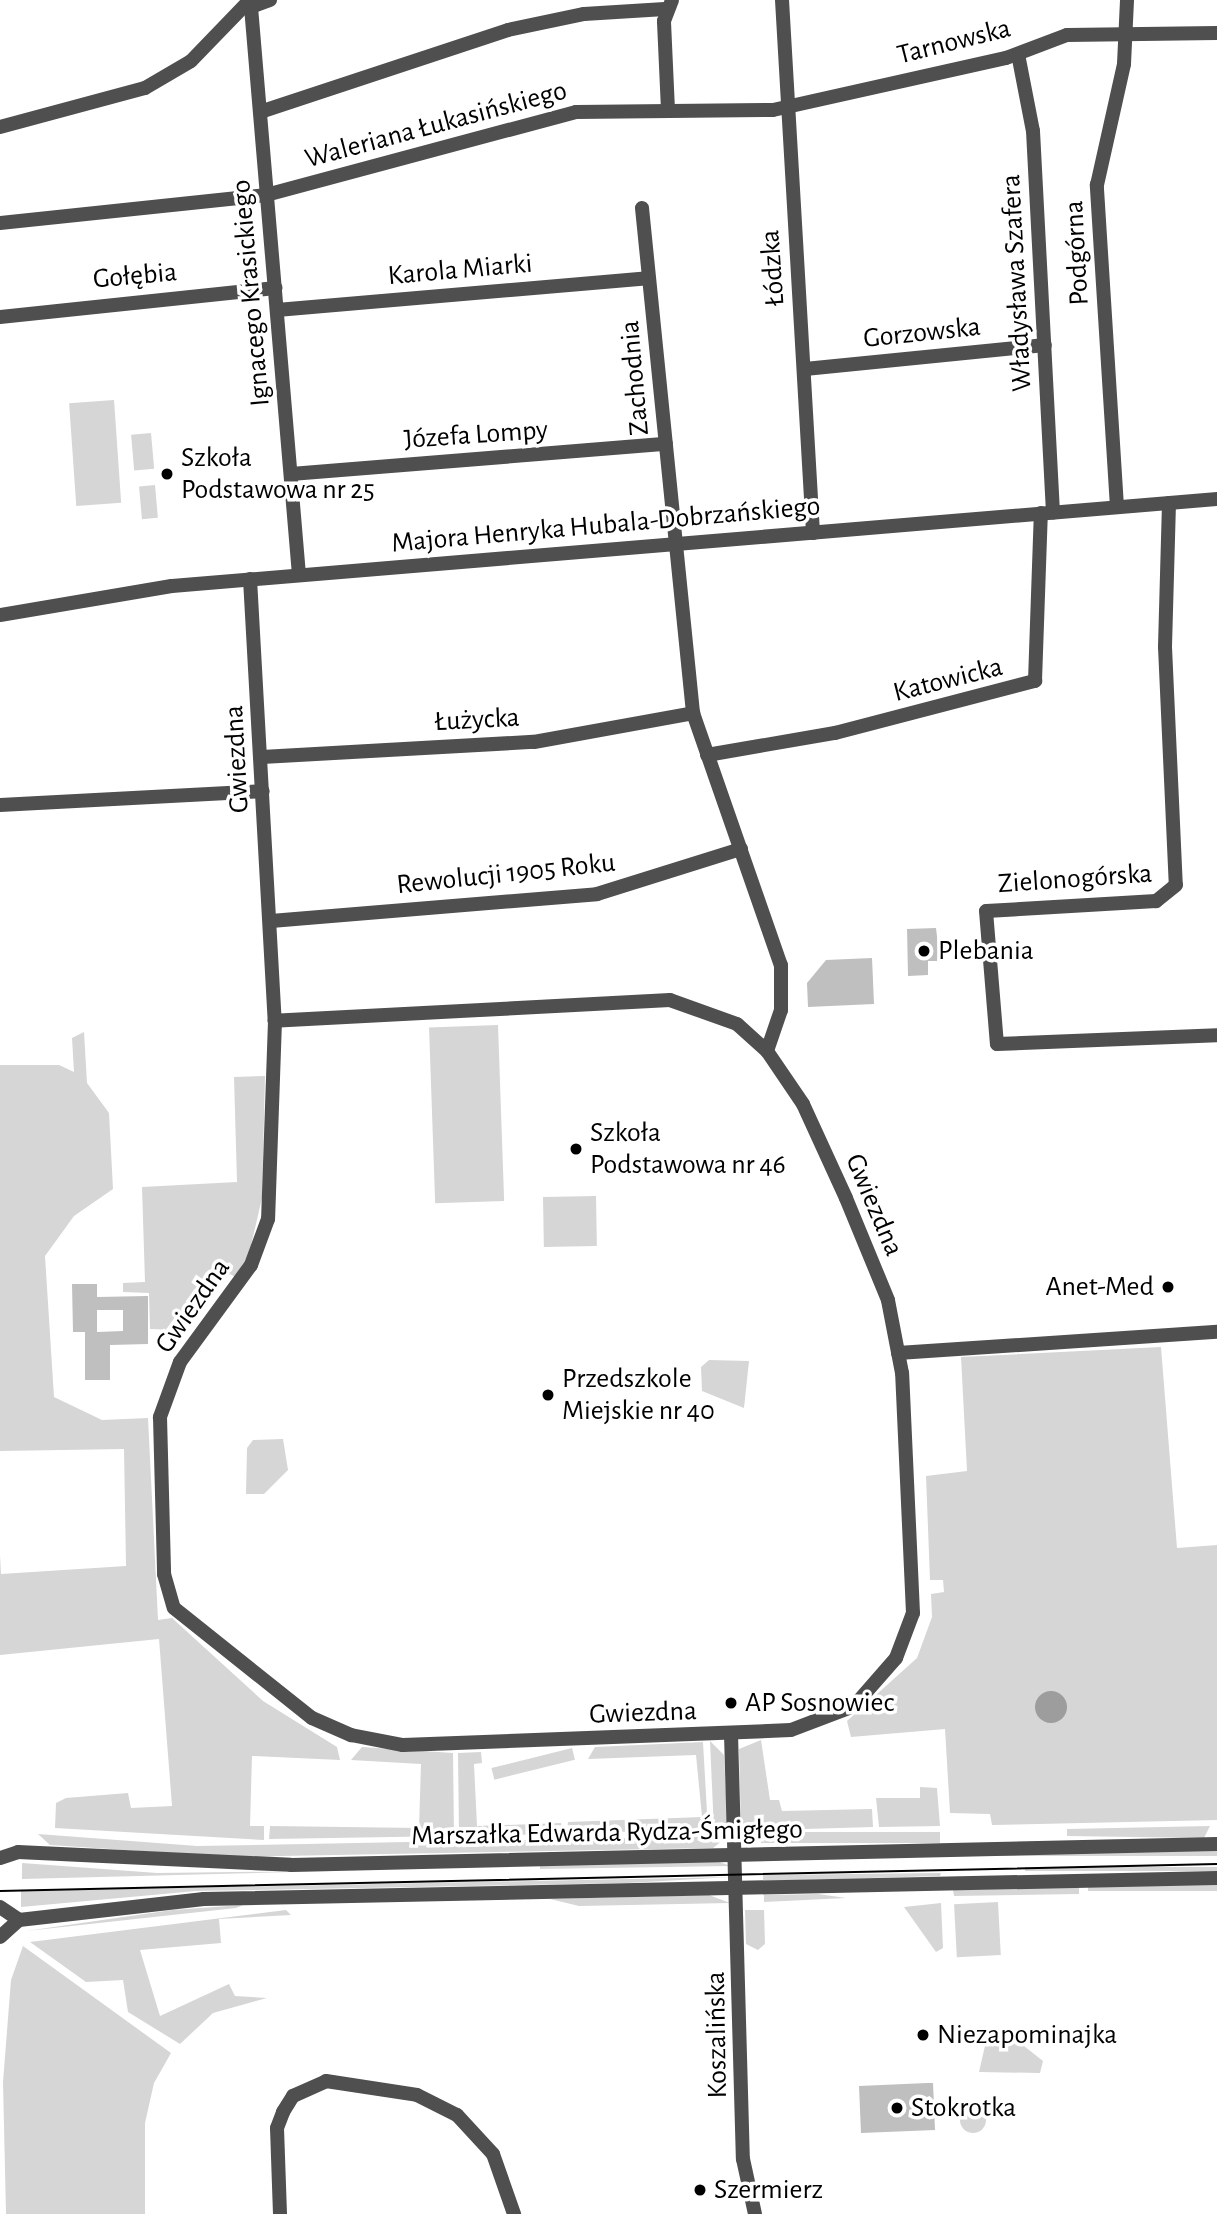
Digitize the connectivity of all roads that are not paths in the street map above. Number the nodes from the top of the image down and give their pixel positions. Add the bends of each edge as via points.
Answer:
1 (270, 0) edge
2 (782, 0) edge
3 (1127, 0) edge
4 (251, 3) edge
5 (668, 5) edge
6 (1128, 32) junction
7 (1217, 33) edge
8 (1018, 54) junction
9 (787, 106) junction
10 (668, 110) junction
11 (260, 112) junction
12 (0, 127) edge
13 (266, 195) junction
14 (642, 208) dead end
15 (0, 223) edge
16 (648, 278) junction
17 (275, 288) junction
18 (277, 310) junction
19 (0, 317) edge
20 (1045, 345) junction
21 (805, 369) junction
22 (666, 444) junction
23 (291, 474) junction
24 (1217, 499) edge
25 (1169, 503) junction
26 (1116, 507) junction
27 (1047, 513) junction
28 (813, 533) junction
29 (675, 544) junction
30 (299, 575) junction
31 (250, 579) junction
32 (0, 615) edge
33 (693, 713) junction
34 (707, 755) junction
35 (262, 757) junction
36 (263, 791) junction
37 (0, 805) edge
38 (741, 849) junction
39 (271, 921) junction
40 (275, 1021) junction
41 (1217, 1035) edge
42 (767, 1051) junction
43 (1217, 1332) edge
44 (898, 1353) junction
45 (730, 1734) junction
46 (1217, 1844) edge
47 (737, 1854) junction
48 (0, 1858) edge
49 (1217, 1878) edge
50 (738, 1888) junction
51 (0, 1907) edge
52 (19, 1920) junction
53 (0, 1937) edge
54 (280, 2214) edge
55 (514, 2214) edge
56 (755, 2214) edge

1 - 4 street
2 - 9 street, Łódzka
3 - 6 street, Podgórna
4 - 11 street, Ignacego Krasickiego
4 - 12 street via 191,61 145,88
5 - 10 street
5 - 11 street via 584,14 508,30
6 - 7 street, Tarnowska
6 - 8 street, Tarnowska via 1051,38
6 - 26 street, Podgórna via 1097,185
8 - 9 street, Tarnowska
8 - 20 street, Władysława Szafera via 1033,131
9 - 10 street, Waleriana Łukasińskiego via 722,113
9 - 21 street, Łódzka
10 - 13 street, Waleriana Łukasińskiego via 599,109 515,124
11 - 13 street, Ignacego Krasickiego
13 - 15 street, Waleriana Łukasińskiego
13 - 17 street, Ignacego Krasickiego
14 - 16 street, Zachodnia
16 - 18 street, Karola Miarki
16 - 22 street, Zachodnia
17 - 18 street, Ignacego Krasickiego
17 - 19 street, Gołębia
18 - 23 street, Ignacego Krasickiego
20 - 21 street, Gorzowska
20 - 27 street, Władysława Szafera
21 - 28 street, Łódzka
22 - 23 street, Józefa Lompy
22 - 29 street, Zachodnia
23 - 30 street, Ignacego Krasickiego
24 - 25 street, Majora Henryka Hubala-Dobrzańskiego
25 - 26 street, Majora Henryka Hubala-Dobrzańskiego
25 - 41 street, Zielonogórska via 1165,647 1176,885 1156,901 986,911 997,1044
26 - 27 street, Majora Henryka Hubala-Dobrzańskiego
27 - 28 street, Majora Henryka Hubala-Dobrzańskiego
27 - 34 street, Katowicka via 1035,681 835,733
28 - 29 street, Majora Henryka Hubala-Dobrzańskiego
29 - 30 street, Majora Henryka Hubala-Dobrzańskiego
29 - 33 street, Zachodnia
30 - 31 street, Majora Henryka Hubala-Dobrzańskiego
31 - 32 street, Majora Henryka Hubala-Dobrzańskiego via 79,598
31 - 35 street, Gwiezdna
33 - 34 street, Zachodnia
33 - 35 street, Łużycka via 534,742
34 - 38 street, Zachodnia
35 - 36 street, Gwiezdna
36 - 37 street
36 - 39 street, Gwiezdna
38 - 39 street, Rewolucji 1905 Roku via 597,894
38 - 42 street, Zachodnia via 781,965 781,1010
39 - 40 street, Gwiezdna
40 - 42 street, Gwiezdna via 670,1000 737,1024
40 - 45 street, Gwiezdna via 268,1219 251,1265 180,1362 160,1417 164,1574 174,1608 269,1688 312,1718 351,1735 403,1745 456,1745
42 - 44 street, Gwiezdna via 803,1104 846,1198 888,1300
43 - 44 street
44 - 45 street, Gwiezdna via 914,1597 896,1658 874,1688 825,1721
45 - 47 street, Koszalińska
46 - 47 street, Marszałka Edwarda Rydza-Śmigłego
47 - 48 street, Marszałka Edwarda Rydza-Śmigłego via 291,1865 18,1853
47 - 50 street, Koszalińska
49 - 50 street, Marszałka Edwarda Rydza-Śmigłego
50 - 52 street, Marszałka Edwarda Rydza-Śmigłego via 204,1899
50 - 56 street, Koszalińska via 743,2160
51 - 52 street
52 - 53 street
54 - 55 street via 280,2120 293,2096 327,2081 417,2095 457,2115 493,2154

